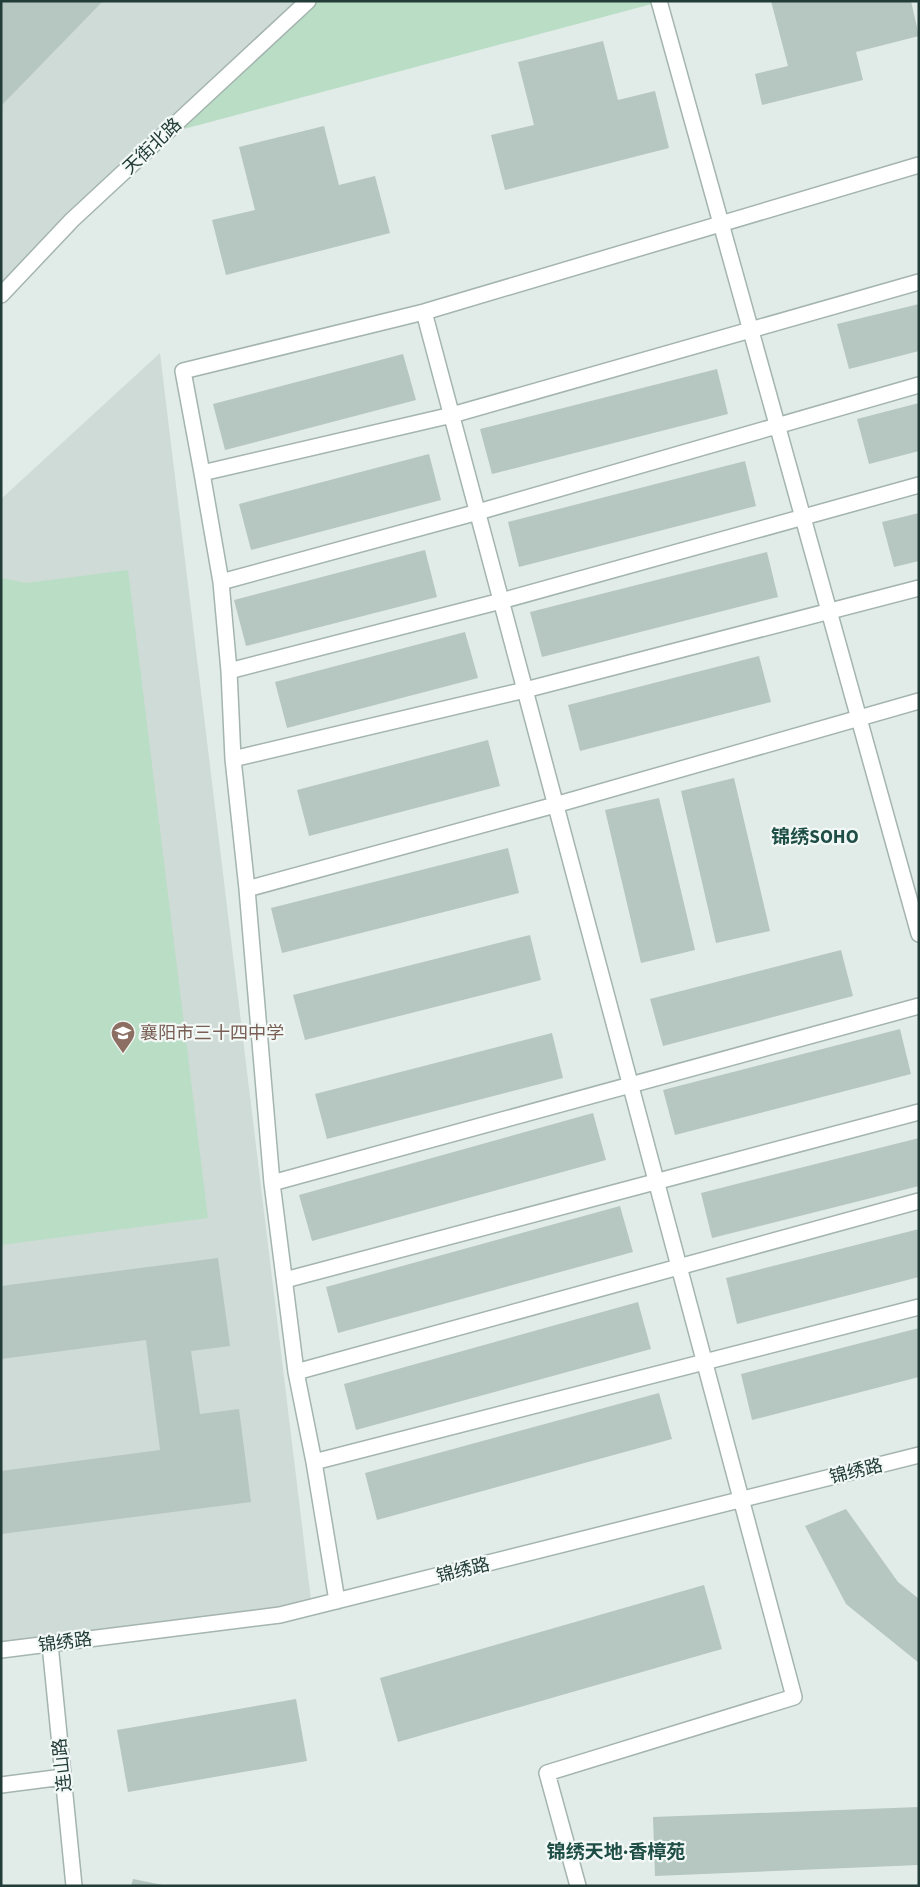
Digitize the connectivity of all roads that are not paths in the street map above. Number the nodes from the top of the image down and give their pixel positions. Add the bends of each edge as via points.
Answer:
1 (308, 1) edge
2 (659, 1) edge
3 (919, 165) edge
4 (721, 224) junction
5 (919, 282) edge
6 (1, 295) edge
7 (424, 312) junction
8 (751, 330) junction
9 (919, 385) edge
10 (452, 415) junction
11 (778, 426) junction
12 (202, 473) junction
13 (919, 485) edge
14 (478, 512) junction
15 (803, 517) junction
16 (221, 582) junction
17 (919, 588) edge
18 (501, 601) junction
19 (829, 611) junction
20 (229, 671) junction
21 (524, 690) junction
22 (919, 701) edge
23 (858, 718) junction
24 (233, 759) junction
25 (555, 805) junction
26 (247, 889) junction
27 (919, 934) edge
28 (919, 1006) edge
29 (630, 1087) junction
30 (919, 1112) edge
31 (656, 1181) junction
32 (272, 1184) junction
33 (919, 1201) edge
34 (678, 1267) junction
35 (285, 1280) junction
36 (919, 1307) edge
37 (703, 1362) junction
38 (296, 1372) junction
39 (919, 1455) edge
40 (314, 1462) junction
41 (740, 1500) junction
42 (337, 1601) junction
43 (50, 1644) junction
44 (1, 1650) edge
45 (63, 1777) junction
46 (1, 1785) edge
47 (74, 1886) edge
48 (578, 1886) edge

1 - 6 street, 天街北路 via 72,220
2 - 4 street
3 - 4 street
4 - 7 street
4 - 8 street
5 - 8 street
7 - 10 street
7 - 12 street via 182,371
8 - 10 street
8 - 11 street
9 - 11 street
10 - 12 street
10 - 14 street
11 - 14 street
11 - 15 street
12 - 16 street
13 - 15 street
14 - 16 street
14 - 18 street
15 - 18 street
15 - 19 street
16 - 20 street
17 - 19 street
18 - 20 street
18 - 21 street
19 - 21 street
19 - 23 street
20 - 24 street
21 - 24 street
21 - 25 street
22 - 23 street
23 - 25 street
23 - 27 street
24 - 26 street
25 - 26 street
25 - 29 street
26 - 32 street
28 - 29 street
29 - 31 street
29 - 32 street
30 - 31 street
31 - 34 street
31 - 35 street
32 - 35 street
33 - 34 street
34 - 37 street
34 - 38 street
35 - 38 street
36 - 37 street
37 - 40 street
37 - 41 street
38 - 40 street
39 - 41 street, 锦绣路
40 - 42 street
41 - 42 street, 锦绣路
41 - 48 street via 794,1698 547,1772
42 - 43 street, 锦绣路 via 280,1615
43 - 44 street, 锦绣路
43 - 45 street, 连山路
45 - 46 street
45 - 47 street, 连山路

